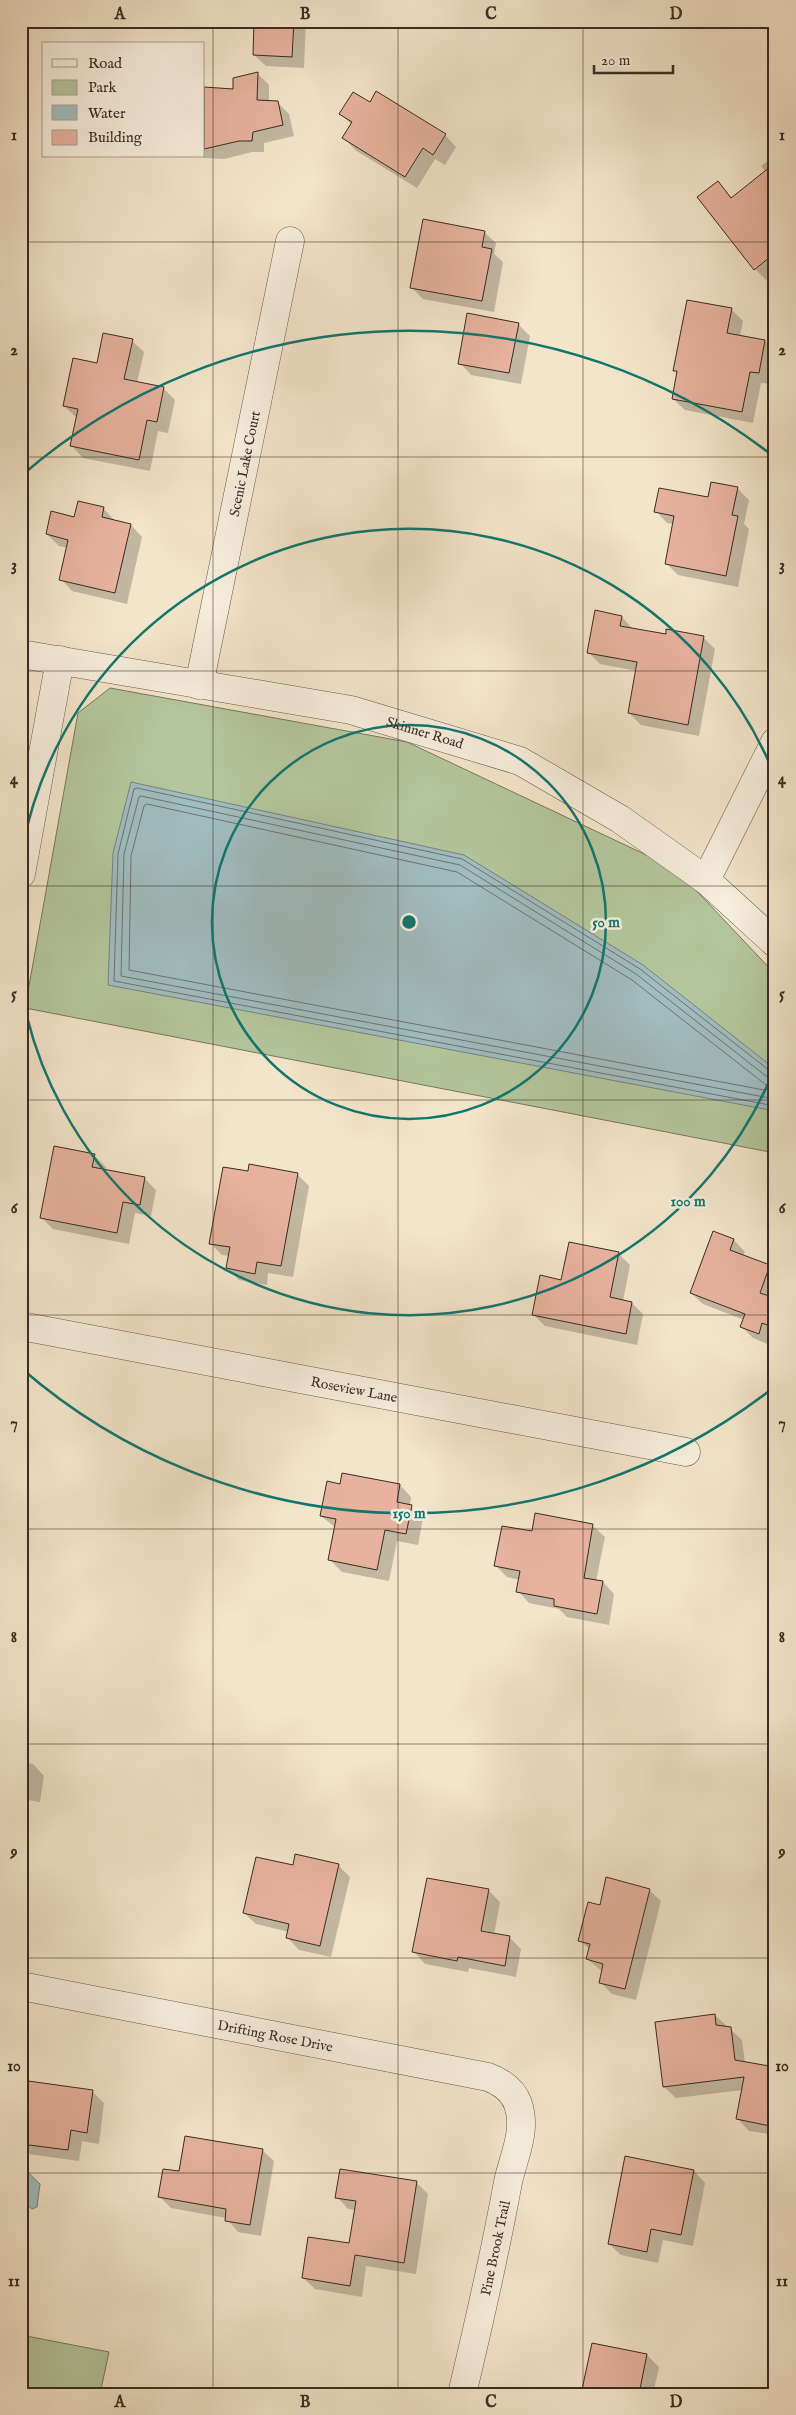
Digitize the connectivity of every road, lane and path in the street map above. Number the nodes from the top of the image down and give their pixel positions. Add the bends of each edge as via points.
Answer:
1 (290, 241) dead end
2 (21, 654) edge
3 (60, 660) junction
4 (199, 685) junction
5 (775, 742) edge
6 (21, 874) edge
7 (706, 880) junction
8 (775, 943) edge
9 (21, 1326) edge
10 (686, 1452) dead end
11 (21, 1986) edge
12 (518, 2103) joint
13 (462, 2394) edge

1 - 4 street, Scenic Lake Court
2 - 3 street, Skinner Road
3 - 4 street, Skinner Road
3 - 6 street
4 - 7 street, Skinner Road via 351,710 520,761 620,819
5 - 7 street
7 - 8 street, Skinner Road
9 - 10 street, Roseview Lane
11 - 12 street, Drifting Rose Drive via 488,2077 504,2084
12 - 13 street, Pine Brook Trail via 522,2134 509,2178

